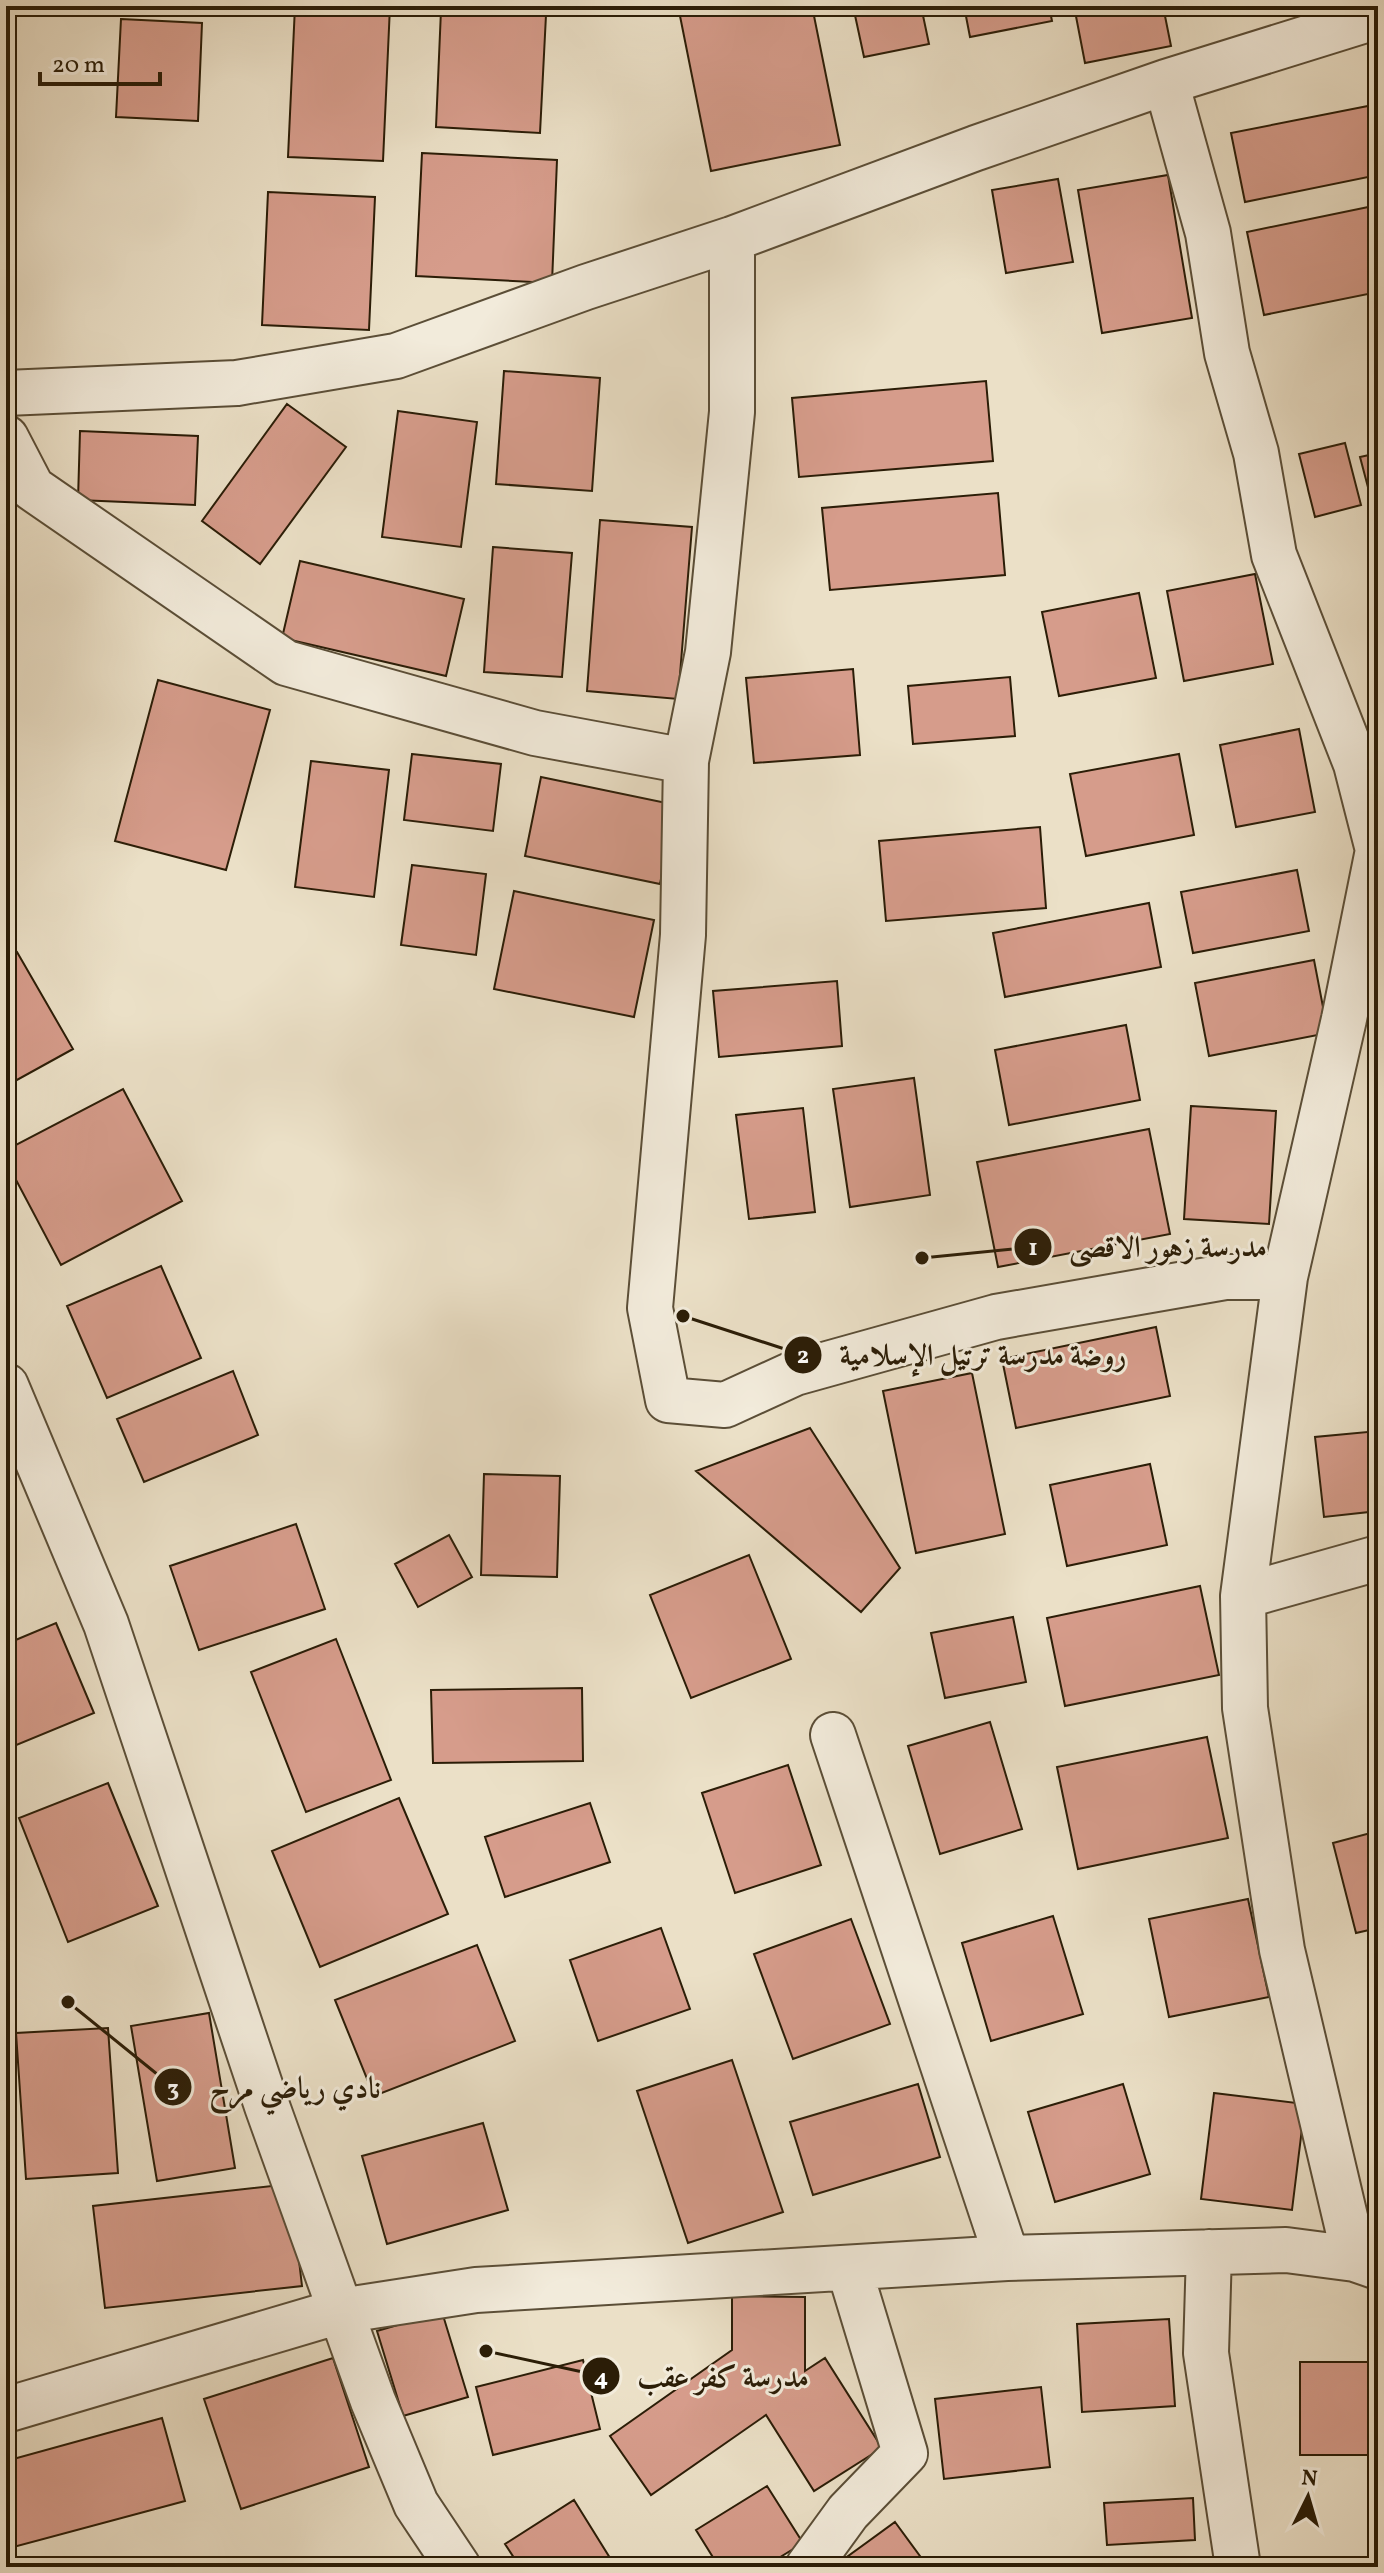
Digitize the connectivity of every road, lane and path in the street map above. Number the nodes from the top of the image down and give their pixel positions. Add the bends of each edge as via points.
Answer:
1 (1378, 16) edge
2 (1166, 82) junction
3 (732, 239) junction
4 (6, 393) edge
5 (6, 438) edge
6 (686, 761) junction
7 (1285, 1277) junction
8 (6, 1386) edge
9 (1378, 1558) edge
10 (1243, 1596) junction
11 (833, 1735) dead end
12 (1209, 2252) junction
13 (1007, 2258) junction
14 (1366, 2263) edge
15 (849, 2268) junction
16 (340, 2311) junction
17 (6, 2410) edge
18 (458, 2567) edge
19 (808, 2567) edge
20 (1238, 2567) edge

1 - 2 street
2 - 3 street
2 - 7 street via 1208,233 1227,353 1256,453 1274,555 1356,764 1378,850
3 - 4 street via 396,356 237,383
3 - 6 street via 732,412 708,652
5 - 6 street via 32,488 286,663 535,733
6 - 7 street via 683,935 650,1308 668,1400 725,1405 795,1373 996,1317 1225,1277
7 - 10 street
8 - 16 street via 106,1624
9 - 10 street
10 - 14 street via 1245,1708 1282,1950
11 - 13 street
12 - 13 street
12 - 14 street via 1286,2250
12 - 20 street via 1206,2353
13 - 15 street
15 - 16 street via 476,2290
15 - 19 street via 905,2453 848,2512
16 - 17 street
16 - 18 street via 416,2504

